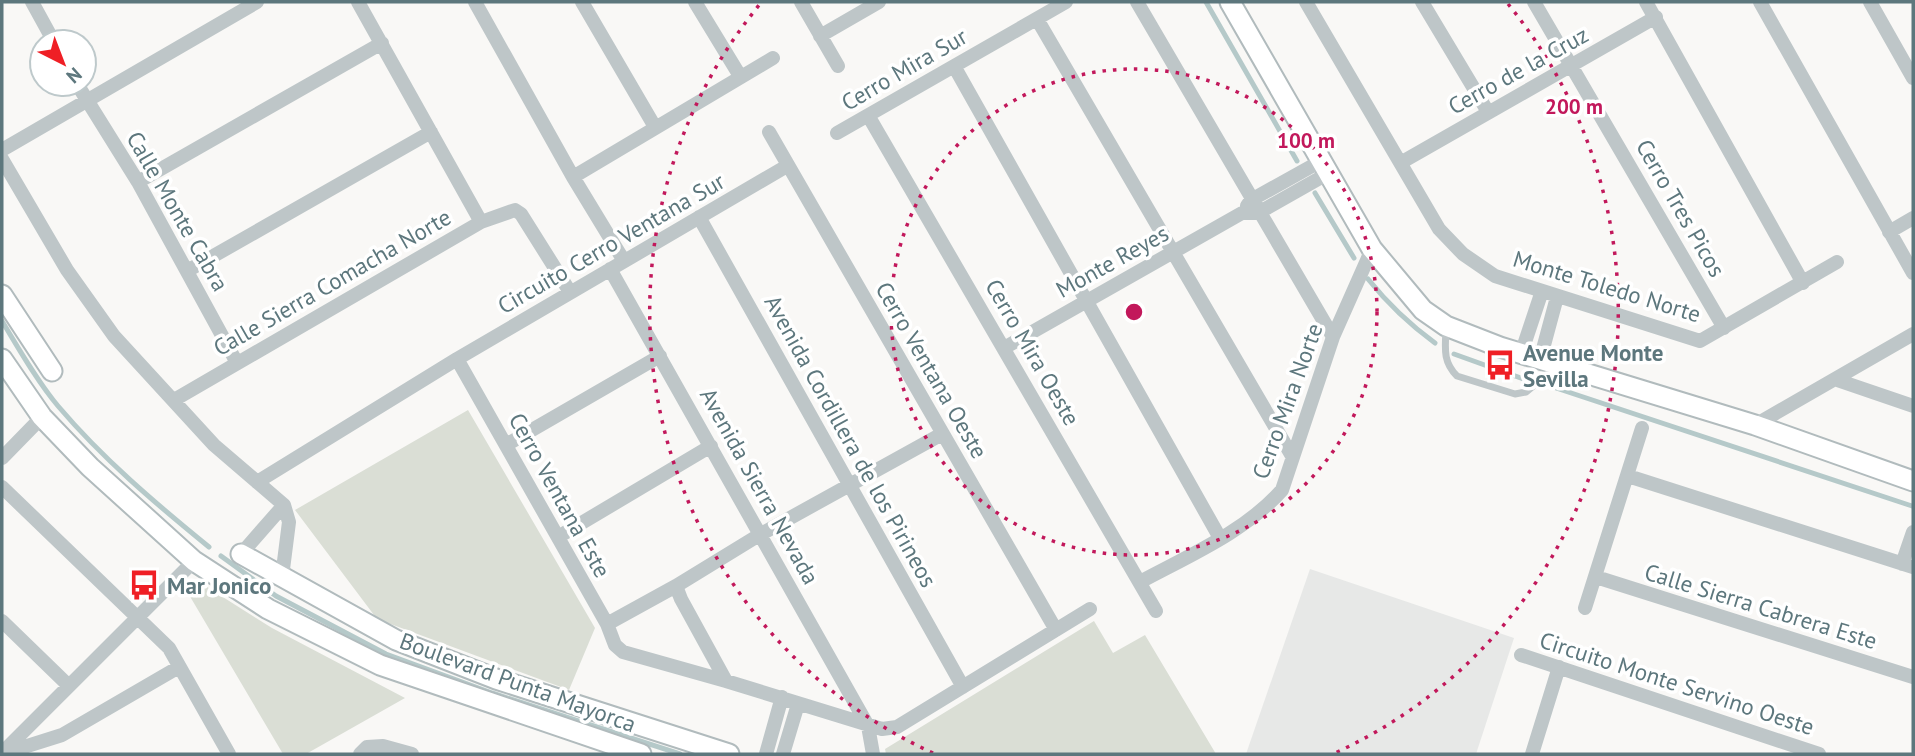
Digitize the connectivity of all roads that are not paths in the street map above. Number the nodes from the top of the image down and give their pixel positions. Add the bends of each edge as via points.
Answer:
1 (257, 2) edge
2 (358, 2) edge
3 (475, 2) edge
4 (582, 2) edge
5 (695, 2) edge
6 (801, 2) edge
7 (879, 2) edge
8 (1066, 2) edge
9 (1137, 2) edge
10 (1230, 2) edge
11 (1307, 2) edge
12 (1422, 2) edge
13 (1534, 2) edge
14 (1646, 2) edge
15 (1760, 2) edge
16 (1870, 2) edge
17 (39, 4) edge
18 (238, 6) edge
19 (1656, 17) junction
20 (1037, 19) junction
21 (48, 28) edge
22 (820, 36) junction
23 (382, 43) junction
24 (773, 58) dead end
25 (1572, 65) junction
26 (838, 66) dead end
27 (954, 66) junction
28 (740, 76) junction
29 (1913, 78) edge
30 (84, 98) edge
31 (86, 101) junction
32 (1488, 112) junction
33 (869, 117) junction
34 (654, 127) junction
35 (431, 132) junction
36 (769, 132) dead end
37 (837, 134) dead end
38 (2, 150) edge
39 (2, 159) edge
40 (1402, 162) junction
41 (788, 166) junction
42 (1324, 167) junction
43 (573, 177) junction
44 (138, 182) junction
45 (1254, 206) junction
46 (699, 217) junction
47 (1913, 218) edge
48 (481, 222) junction
49 (1889, 232) junction
50 (1372, 249) junction
51 (1172, 253) junction
52 (624, 261) junction
53 (1837, 262) dead end
54 (610, 270) junction
55 (187, 271) junction
56 (1913, 273) edge
57 (1803, 283) junction
58 (1542, 290) junction
59 (570, 292) junction
60 (2, 295) edge
61 (1557, 297) junction
62 (1086, 302) junction
63 (1446, 326) junction
64 (1724, 328) junction
65 (1913, 334) edge
66 (1333, 337) junction
67 (1004, 348) junction
68 (660, 356) junction
69 (2, 359) edge
70 (457, 359) junction
71 (1539, 360) junction
72 (237, 363) junction
73 (52, 371) dead end
74 (1837, 380) junction
75 (174, 400) junction
76 (1913, 406) edge
77 (42, 416) junction
78 (1755, 425) junction
79 (1642, 428) dead end
80 (942, 434) junction
81 (506, 445) junction
82 (711, 446) junction
83 (1292, 456) junction
84 (2, 458) edge
85 (1628, 476) junction
86 (1913, 481) edge
87 (257, 482) junction
88 (850, 485) junction
89 (2, 487) edge
90 (284, 505) junction
91 (1913, 532) edge
92 (761, 534) junction
93 (558, 537) junction
94 (1220, 538) junction
95 (241, 554) joint
96 (194, 561) junction
97 (1908, 566) edge
98 (282, 577) junction
99 (1596, 578) junction
100 (1140, 582) junction
101 (676, 586) junction
102 (1585, 608) dead end
103 (1090, 609) dead end
104 (1156, 611) dead end
105 (137, 616) junction
106 (2, 621) edge
107 (607, 624) junction
108 (1056, 630) junction
109 (1521, 655) dead end
110 (179, 667) junction
111 (1559, 667) junction
112 (1913, 677) edge
113 (726, 681) junction
114 (69, 686) junction
115 (963, 687) junction
116 (782, 698) junction
117 (798, 704) junction
118 (868, 726) junction
119 (227, 753) edge
120 (2, 754) edge
121 (360, 754) edge
122 (412, 754) edge
123 (641, 754) edge
124 (729, 754) edge
125 (765, 754) edge
126 (783, 754) edge
127 (873, 754) edge
128 (1532, 754) edge
129 (1819, 754) edge

1 - 18 street
2 - 23 street
3 - 43 street
4 - 34 street
5 - 28 street
6 - 22 street
7 - 22 street
8 - 20 street, Cerro Mira Sur
9 - 45 street
10 - 42 street
11 - 40 street, Monte Toledo Norte
12 - 32 street
13 - 25 street, Cerro Tres Picos
14 - 19 street
15 - 49 street
16 - 29 street
17 - 21 street
18 - 31 street
19 - 25 street, Cerro de la Cruz
19 - 57 street
20 - 27 street, Cerro Mira Sur
20 - 51 street
22 - 26 street
23 - 35 street
23 - 44 street
24 - 28 street
25 - 32 street, Cerro de la Cruz
25 - 64 street, Cerro Tres Picos
27 - 33 street, Cerro Mira Sur
27 - 62 street
28 - 34 street
30 - 31 street, Calle Monte Cabra
31 - 38 street
31 - 44 street, Calle Monte Cabra
32 - 40 street, Cerro de la Cruz
33 - 37 street, Cerro Mira Sur
33 - 67 street, Cerro Mira Oeste
34 - 43 street
35 - 48 street
35 - 55 street
36 - 41 street, Cerro Ventana Oeste
39 - 75 street via 67,270 114,336
40 - 58 street, Monte Toledo Norte via 1439,229 1463,254 1496,276
41 - 46 street, Circuito Cerro Ventana Sur
41 - 80 street, Cerro Ventana Oeste
42 - 45 street, Monte Reyes
42 - 50 street
43 - 52 street
44 - 55 street, Calle Monte Cabra
45 - 51 street, Monte Reyes
45 - 66 street
46 - 52 street, Circuito Cerro Ventana Sur
46 - 88 street, Avenida Cordillera de los Pirineos
47 - 49 street
48 - 59 street, Calle Sierra Comacha Norte via 515,210 521,214
48 - 72 street, Calle Sierra Comacha Norte
49 - 56 street
50 - 63 street via 1423,310
50 - 66 street, Cerro Mira Norte
51 - 62 street, Monte Reyes
51 - 83 street
52 - 54 street, Circuito Cerro Ventana Sur
53 - 57 street, Monte Toledo Norte
54 - 59 street, Circuito Cerro Ventana Sur
54 - 68 street, Avenida Sierra Nevada
55 - 72 street, Calle Monte Cabra
57 - 64 street, Monte Toledo Norte
58 - 61 street, Monte Toledo Norte
58 - 71 street
59 - 70 street, Circuito Cerro Ventana Sur
60 - 73 street
61 - 64 street, Monte Toledo Norte via 1700,341
61 - 71 street
62 - 67 street, Monte Reyes
62 - 94 street
63 - 71 street
63 - 71 lane via 1445,359 1457,376 1515,394 1526,392
65 - 74 street
66 - 83 street, Cerro Mira Norte
67 - 100 street, Cerro Mira Oeste
68 - 81 street
68 - 82 street, Avenida Sierra Nevada
69 - 77 street, Boulevard Punta Mayorca
70 - 81 street, Cerro Ventana Este
70 - 87 street, Circuito Cerro Ventana Sur
71 - 78 street
72 - 75 street, Calle Sierra Comacha Norte
74 - 76 street
74 - 78 street
75 - 87 street via 214,445
77 - 84 street
77 - 96 street, Boulevard Punta Mayorca via 90,467
78 - 86 street
79 - 85 street
80 - 88 street
80 - 108 street, Cerro Ventana Oeste
81 - 93 street, Cerro Ventana Este
82 - 92 street, Avenida Sierra Nevada
82 - 93 street
83 - 94 street, Cerro Mira Norte via 1282,490 1266,507
85 - 97 street
85 - 99 street
87 - 90 street
88 - 92 street
88 - 115 street, Avenida Cordillera de los Pirineos
89 - 105 street
90 - 95 street
90 - 98 street via 289,522
91 - 97 street
92 - 101 street
92 - 118 street, Avenida Sierra Nevada
93 - 107 street, Cerro Ventana Este
94 - 100 street, Cerro Mira Norte
95 - 98 street, Boulevard Punta Mayorca
96 - 105 street
96 - 123 street, Boulevard Punta Mayorca via 268,609 380,665
98 - 124 street, Boulevard Punta Mayorca via 396,640 496,678
99 - 102 street
99 - 112 street, Calle Sierra Cabrera Este
100 - 104 street, Cerro Mira Oeste
101 - 107 street
101 - 113 street
103 - 108 street
105 - 110 street via 169,648
105 - 114 street
106 - 114 street
107 - 113 street, Cerro Ventana Este via 623,652
108 - 115 street
109 - 111 street, Circuito Monte Servino Oeste
110 - 119 street
110 - 120 street via 62,735
111 - 128 street
111 - 129 street, Circuito Monte Servino Oeste
113 - 116 street
114 - 120 street
115 - 118 street via 897,727
116 - 117 street
116 - 125 street
117 - 118 street
117 - 126 street
118 - 127 street, Avenida Sierra Nevada
121 - 122 street via 367,747 383,746

